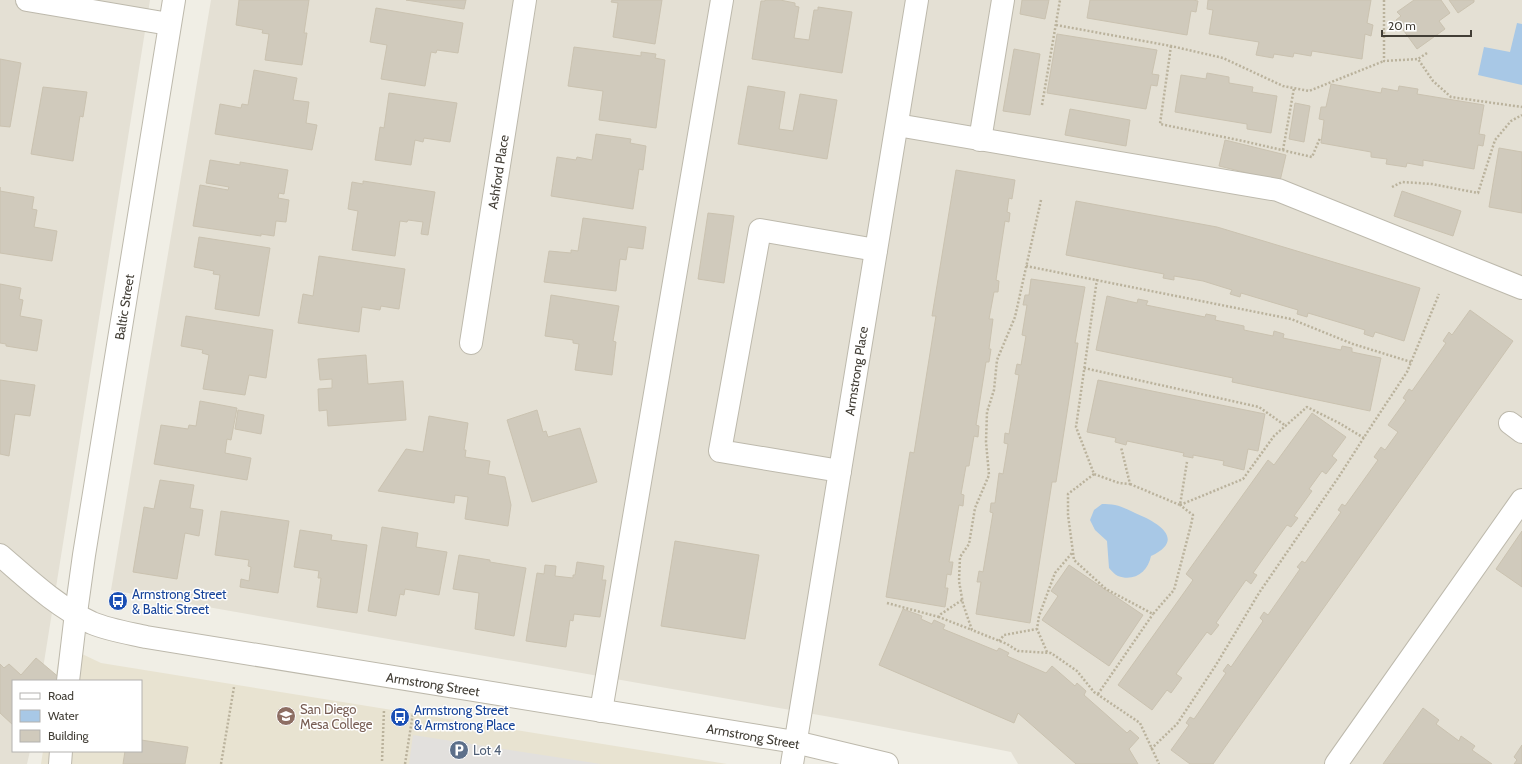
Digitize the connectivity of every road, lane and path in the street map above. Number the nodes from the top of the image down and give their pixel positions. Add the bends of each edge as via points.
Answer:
1 (27, 0) edge
2 (174, 0) edge
3 (525, 0) edge
4 (722, 0) edge
5 (917, 0) edge
6 (1003, 0) edge
7 (1060, 0) edge
8 (1384, 0) edge
9 (169, 24) junction
10 (1056, 25) junction
11 (1171, 46) junction
12 (1427, 52) dead end
13 (1418, 59) junction
14 (1384, 60) junction
15 (1294, 88) junction
16 (1042, 105) dead end
17 (1522, 107) edge
18 (1522, 115) edge
19 (897, 126) junction
20 (1320, 138) dead end
21 (980, 140) junction
22 (1283, 150) junction
23 (1392, 187) dead end
24 (1041, 200) dead end
25 (876, 250) junction
26 (1026, 266) junction
27 (1096, 279) junction
28 (1522, 288) edge
29 (1439, 294) dead end
30 (471, 343) dead end
31 (1412, 362) junction
32 (1084, 368) junction
33 (1286, 426) junction
34 (1364, 438) junction
35 (1121, 447) dead end
36 (1188, 462) dead end
37 (840, 471) junction
38 (1094, 474) junction
39 (1130, 484) junction
40 (1522, 500) edge
41 (1180, 505) junction
42 (1072, 552) junction
43 (0, 555) edge
44 (962, 600) junction
45 (887, 603) dead end
46 (76, 614) junction
47 (1153, 614) junction
48 (939, 617) junction
49 (1037, 629) junction
50 (972, 630) junction
51 (999, 641) junction
52 (1047, 652) junction
53 (68, 680) edge
54 (234, 687) dead end
55 (1098, 694) junction
56 (384, 710) dead end
57 (601, 711) junction
58 (413, 713) dead end
59 (795, 742) junction
60 (1151, 749) junction
61 (61, 752) edge
62 (382, 762) dead end
63 (60, 764) edge
64 (221, 764) edge
65 (405, 764) edge
66 (792, 764) edge
67 (887, 764) edge
68 (1159, 764) edge
69 (1336, 764) edge

1 - 9 street
2 - 9 street, Baltic Street
3 - 30 street, Ashford Place
4 - 57 street
5 - 19 street, Armstrong Place
6 - 21 street
7 - 10 path
8 - 14 path
9 - 46 street, Baltic Street
10 - 11 path
10 - 16 path
11 - 15 path via 1223,58 1283,86
11 - 22 path via 1160,124
12 - 13 path
13 - 14 path
13 - 17 path via 1433,81 1451,97
14 - 15 path via 1309,91
15 - 22 path
18 - 23 path via 1511,121 1495,140 1478,193 1432,184 1402,182
19 - 21 street
19 - 25 street, Armstrong Place
20 - 22 path via 1312,157
21 - 28 street via 1278,190
24 - 26 path
25 - 37 street, Armstrong Place
25 - 37 street via 760,230 720,451
26 - 27 path
26 - 44 path via 1015,317 997,360 994,390 987,412 989,475 975,508 969,544 960,557 959,581
27 - 31 path via 1291,320 1353,344
27 - 32 path
29 - 31 path
31 - 34 path
32 - 33 path via 1260,407
32 - 38 path via 1076,427
33 - 34 path via 1307,407
33 - 41 path via 1274,436 1243,479
34 - 60 path via 1259,593 1177,724
35 - 39 path
36 - 41 path
37 - 59 street, Armstrong Place
38 - 39 path
38 - 42 path via 1068,494
39 - 41 path
40 - 69 street
41 - 47 path via 1193,515 1191,525 1174,590
42 - 47 path via 1074,560 1106,589
42 - 49 path via 1055,573 1039,616
43 - 46 street, Armstrong Street via 48,596
44 - 48 path
44 - 50 path
45 - 48 path
46 - 53 street, Baltic Street
46 - 57 street, Armstrong Street via 115,631 146,637
47 - 55 path
48 - 50 path
49 - 51 path via 1004,635
49 - 52 path
50 - 51 path
51 - 52 path via 1018,650
52 - 55 path via 1051,652 1078,670
54 - 64 path
55 - 60 path via 1140,723
56 - 62 path
57 - 59 street, Armstrong Street
58 - 65 path
59 - 66 street, Armstrong Place
59 - 67 street, Armstrong Street
60 - 68 path
61 - 63 street

